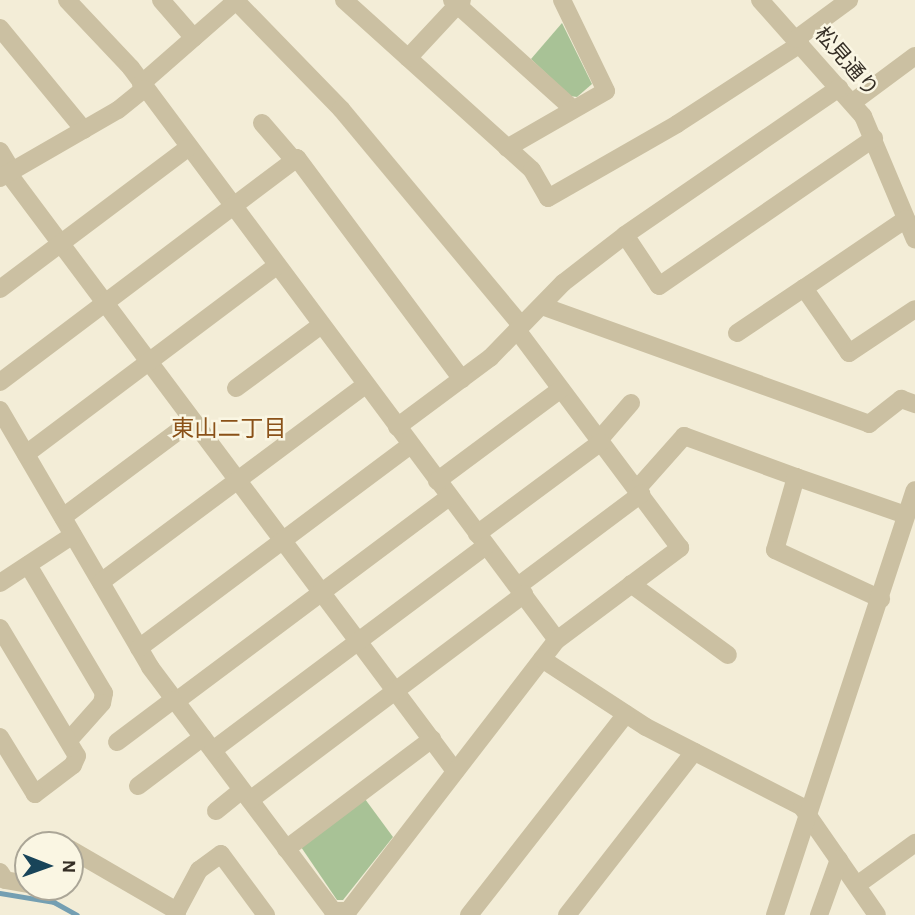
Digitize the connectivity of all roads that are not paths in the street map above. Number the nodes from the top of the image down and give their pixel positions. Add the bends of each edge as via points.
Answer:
1 (67, 0) edge
2 (161, 0) edge
3 (237, 0) edge
4 (344, 0) edge
5 (562, 0) edge
6 (849, 0) edge
7 (765, 1) edge
8 (457, 2) edge
9 (0, 27) edge
10 (194, 38) junction
11 (798, 41) junction
12 (915, 57) edge
13 (408, 58) junction
14 (143, 87) junction
15 (839, 88) junction
16 (853, 102) junction
17 (573, 109) junction
18 (262, 123) dead end
19 (84, 130) junction
20 (874, 138) junction
21 (188, 148) junction
22 (507, 148) junction
23 (0, 152) edge
24 (294, 160) junction
25 (7, 174) edge
26 (233, 207) junction
27 (906, 219) junction
28 (625, 235) junction
29 (915, 240) edge
30 (61, 243) junction
31 (276, 266) junction
32 (804, 288) junction
33 (0, 289) edge
34 (104, 303) junction
35 (542, 306) junction
36 (915, 309) edge
37 (321, 325) junction
38 (519, 327) junction
39 (737, 333) dead end
40 (148, 362) junction
41 (462, 379) junction
42 (0, 382) edge
43 (365, 385) junction
44 (236, 387) dead end
45 (561, 389) junction
46 (631, 403) dead end
47 (915, 404) edge
48 (192, 421) junction
49 (3, 422) edge
50 (397, 427) junction
51 (600, 441) junction
52 (410, 445) junction
53 (26, 454) junction
54 (796, 477) junction
55 (237, 480) junction
56 (437, 481) junction
57 (915, 490) edge
58 (639, 492) junction
59 (449, 497) junction
60 (906, 515) junction
61 (63, 517) junction
62 (73, 535) junction
63 (482, 540) junction
64 (282, 542) junction
65 (28, 565) junction
66 (101, 582) junction
67 (0, 583) edge
68 (631, 584) junction
69 (521, 590) junction
70 (321, 593) junction
71 (881, 599) junction
72 (0, 628) edge
73 (557, 640) junction
74 (358, 642) junction
75 (139, 648) junction
76 (728, 655) dead end
77 (542, 659) junction
78 (395, 691) junction
79 (174, 701) junction
80 (626, 714) junction
81 (0, 737) edge
82 (69, 739) junction
83 (432, 739) junction
84 (117, 742) dead end
85 (208, 744) junction
86 (694, 752) junction
87 (455, 771) junction
88 (138, 786) dead end
89 (246, 795) junction
90 (216, 811) dead end
91 (810, 816) junction
92 (915, 843) edge
93 (286, 849) junction
94 (84, 857) edge
95 (839, 859) junction
96 (0, 872) edge
97 (14, 882) edge
98 (857, 885) junction
99 (176, 913) edge
100 (266, 915) edge
101 (469, 915) edge
102 (567, 915) edge
103 (775, 915) edge
104 (820, 915) edge
105 (877, 915) edge

1 - 14 street
2 - 10 street
3 - 10 street
3 - 38 street via 341,110
4 - 13 street
5 - 17 street via 606,91
6 - 11 street
7 - 11 street, 松見通り
8 - 13 street
8 - 17 street
9 - 19 street
10 - 14 street
11 - 15 street, 松見通り
11 - 22 street via 677,124 548,198 532,170
12 - 16 street
13 - 22 street
14 - 19 street
14 - 21 street
15 - 16 street, 松見通り
15 - 28 street
16 - 20 street, 松見通り
17 - 22 street
18 - 24 street
19 - 25 street
20 - 27 street, 松見通り
20 - 28 street via 659,286
21 - 26 street
21 - 30 street
23 - 25 street
24 - 26 street
24 - 41 street via 298,158
25 - 30 street
26 - 31 street
26 - 34 street
27 - 29 street, 松見通り
27 - 32 street
28 - 35 street
30 - 33 street
30 - 34 street
31 - 37 street
31 - 40 street
32 - 36 street via 849,353
32 - 39 street
34 - 40 street
34 - 42 street
35 - 38 street
35 - 47 street via 869,424 901,400
37 - 43 street
37 - 44 street
38 - 41 street
38 - 45 street
40 - 48 street
40 - 53 street
41 - 50 street
43 - 50 street
43 - 55 street
45 - 51 street
45 - 56 street
46 - 51 street
48 - 55 street
48 - 61 street
49 - 53 street
50 - 52 street
51 - 58 street
51 - 63 street
52 - 56 street
52 - 64 street
53 - 61 street
54 - 58 street via 684,436
54 - 60 street
54 - 71 street via 775,550
55 - 64 street
55 - 66 street
56 - 59 street
57 - 60 street
58 - 68 street via 680,548
58 - 69 street
59 - 63 street
59 - 70 street
60 - 71 street
61 - 62 street
62 - 65 street
62 - 66 street
63 - 69 street
63 - 74 street
64 - 70 street
64 - 75 street
65 - 67 street
65 - 82 street via 104,693 102,703
66 - 75 street
68 - 73 street
68 - 76 street
69 - 73 street
69 - 78 street
70 - 74 street
70 - 79 street
71 - 91 street
72 - 82 street
73 - 77 street
74 - 78 street
74 - 85 street
75 - 79 street
77 - 80 street
77 - 87 street
78 - 83 street
78 - 89 street
79 - 84 street
79 - 85 street
80 - 86 street
80 - 101 street
81 - 82 street via 35,794 73,765 77,756
83 - 87 street
83 - 93 street
85 - 88 street
85 - 89 street
86 - 91 street via 802,807
86 - 102 street
87 - 93 street via 348,911 333,911
89 - 90 street
89 - 93 street
91 - 95 street
91 - 103 street
92 - 98 street
94 - 99 street
95 - 98 street
95 - 104 street
96 - 97 street via 5,880
98 - 105 street
99 - 100 street via 199,870 221,854

